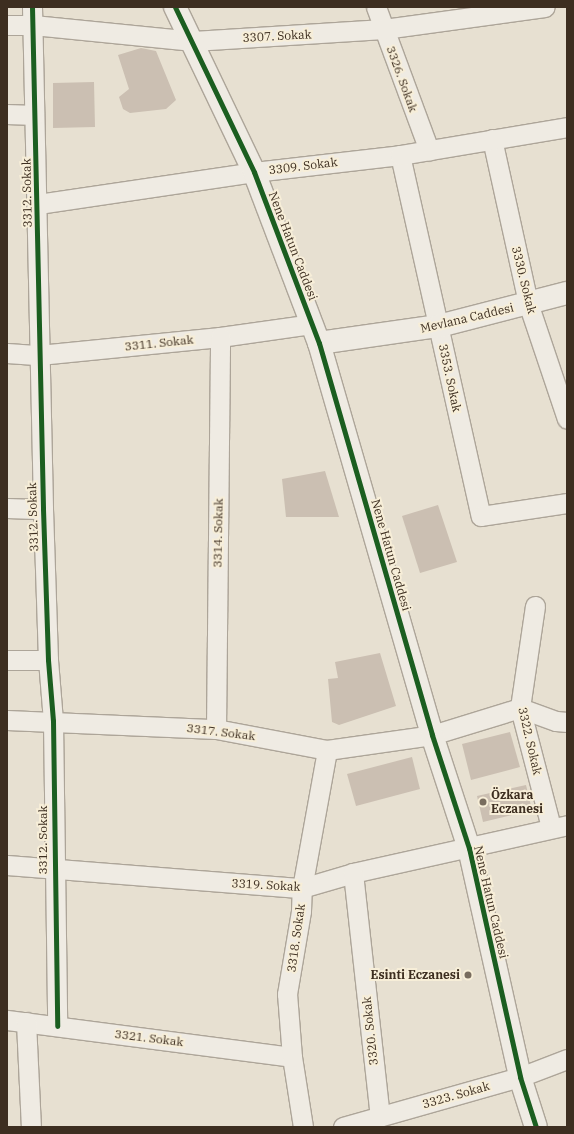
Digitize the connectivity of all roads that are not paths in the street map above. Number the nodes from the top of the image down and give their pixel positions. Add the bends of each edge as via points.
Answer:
1 (175, 7) edge
2 (376, 7) edge
3 (545, 7) edge
4 (33, 16) edge
5 (7, 25) edge
6 (384, 29) junction
7 (193, 41) junction
8 (7, 114) edge
9 (34, 115) junction
10 (567, 126) edge
11 (492, 140) junction
12 (429, 150) junction
13 (400, 155) junction
14 (254, 172) junction
15 (38, 204) junction
16 (567, 293) edge
17 (528, 303) junction
18 (439, 326) junction
19 (315, 333) junction
20 (220, 337) junction
21 (7, 353) edge
22 (40, 355) junction
23 (567, 419) edge
24 (567, 503) edge
25 (7, 508) edge
26 (43, 509) junction
27 (535, 606) dead end
28 (7, 660) edge
29 (48, 660) junction
30 (520, 708) junction
31 (7, 720) edge
32 (53, 721) junction
33 (567, 722) edge
34 (216, 729) junction
35 (432, 735) junction
36 (328, 750) junction
37 (559, 826) edge
38 (469, 848) junction
39 (7, 865) edge
40 (53, 870) junction
41 (353, 873) junction
42 (302, 888) junction
43 (7, 1020) edge
44 (26, 1022) junction
45 (57, 1026) junction
46 (292, 1057) junction
47 (567, 1059) edge
48 (520, 1077) junction
49 (380, 1117) junction
50 (31, 1127) edge
51 (303, 1127) edge
52 (343, 1127) edge
53 (536, 1127) edge

1 - 7 street, Nene Hatun Caddesi
2 - 6 street, 3326. Sokak
3 - 6 street, 3307. Sokak
4 - 5 street, 3307. Sokak
4 - 7 street, 3307. Sokak
4 - 9 street, 3312. Sokak
6 - 7 street, 3307. Sokak
6 - 12 street, 3326. Sokak
7 - 14 street, Nene Hatun Caddesi
8 - 9 street
9 - 15 street, 3312. Sokak
10 - 11 street, 3309. Sokak
11 - 12 street, 3309. Sokak
11 - 17 street, 3330. Sokak
12 - 13 street, 3309. Sokak
13 - 14 street, 3309. Sokak
13 - 18 street, 3353. Sokak
14 - 15 street, 3309. Sokak
14 - 19 street, Nene Hatun Caddesi
15 - 22 street, 3312. Sokak
16 - 17 street, Mevlana Caddesi
17 - 18 street, Mevlana Caddesi
17 - 23 street, 3330. Sokak
18 - 19 street, Mevlana Caddesi
18 - 24 street, 3353. Sokak via 481,516
19 - 20 street, 3311. Sokak
19 - 35 street, Nene Hatun Caddesi
20 - 22 street, 3311. Sokak
20 - 34 street, 3314. Sokak
21 - 22 street, 3311. Sokak
22 - 26 street, 3312. Sokak
25 - 26 street
26 - 29 street, 3312. Sokak
27 - 30 street, 3322. Sokak
28 - 29 street
29 - 32 street, 3312. Sokak
30 - 33 street via 556,721
30 - 35 street, 3317. Sokak
30 - 37 street, 3322. Sokak
31 - 32 street, 3317. Sokak
32 - 34 street, 3317. Sokak
32 - 40 street, 3312. Sokak
34 - 36 street, 3317. Sokak
35 - 36 street, 3317. Sokak
35 - 38 street, Nene Hatun Caddesi
36 - 42 street, 3318. Sokak
37 - 38 street, 3319. Sokak
38 - 41 street, 3319. Sokak
38 - 48 street, Nene Hatun Caddesi
39 - 40 street, 3319. Sokak
40 - 42 street, 3319. Sokak
40 - 45 street, 3312. Sokak
41 - 42 street, 3319. Sokak
41 - 49 street, 3320. Sokak
42 - 46 street, 3318. Sokak via 301,911 287,994
43 - 44 street, 3321. Sokak
44 - 45 street, 3321. Sokak
44 - 50 street
45 - 46 street, 3321. Sokak
46 - 51 street, 3318. Sokak
47 - 48 street, 3323. Sokak
48 - 49 street, 3323. Sokak
48 - 53 street, Nene Hatun Caddesi
49 - 52 street, 3323. Sokak

